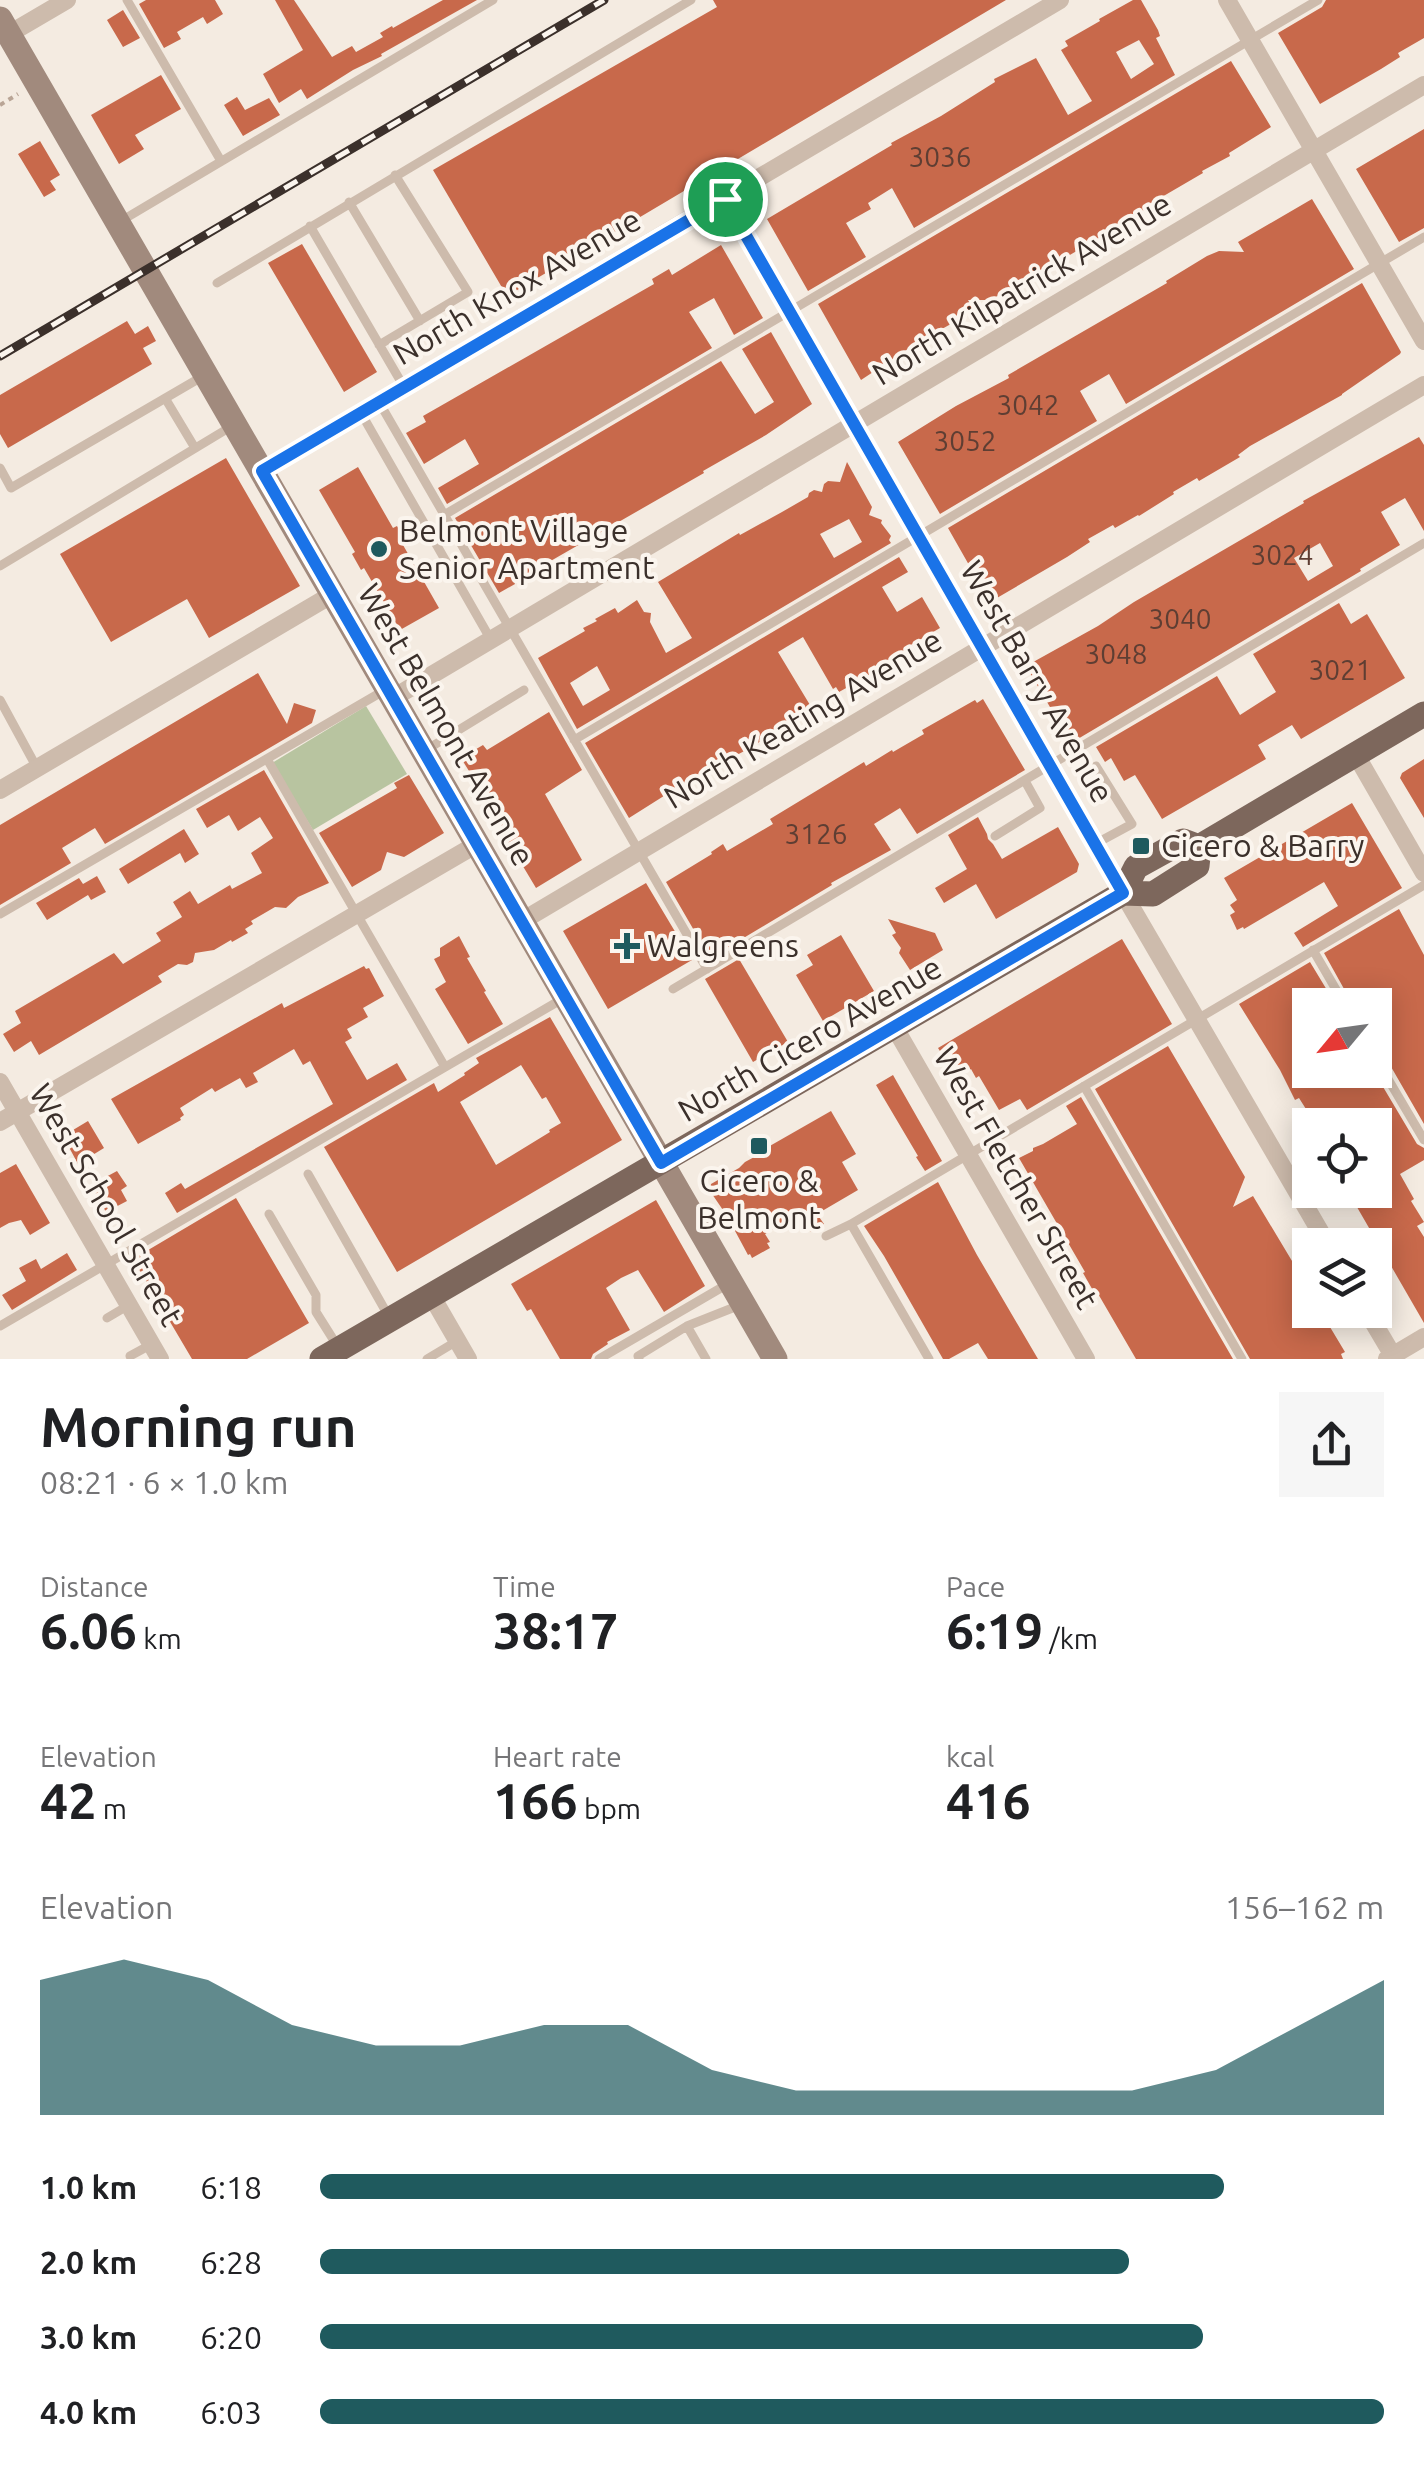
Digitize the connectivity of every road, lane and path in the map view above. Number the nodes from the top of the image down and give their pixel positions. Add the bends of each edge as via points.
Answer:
1 (67, 0) edge
2 (127, 0) edge
3 (493, 0) edge
4 (690, 0) edge
5 (1060, 0) edge
6 (1227, 0) edge
7 (1318, 0) edge
8 (4, 26) edge
9 (1250, 40) junction
10 (1424, 85) edge
11 (18, 94) dead end
12 (0, 104) edge
13 (1314, 150) junction
14 (221, 161) junction
15 (395, 175) junction
16 (725, 199) junction
17 (349, 202) junction
18 (118, 222) junction
19 (310, 226) junction
20 (1424, 237) edge
21 (1379, 264) junction
22 (217, 283) dead end
23 (790, 312) junction
24 (420, 321) junction
25 (1424, 342) edge
26 (379, 344) junction
27 (206, 375) junction
28 (1424, 385) edge
29 (404, 388) junction
30 (165, 398) junction
31 (379, 402) junction
32 (361, 413) junction
33 (234, 424) junction
34 (855, 424) junction
35 (194, 448) junction
36 (0, 468) edge
37 (262, 471) junction
38 (11, 488) junction
39 (0, 495) edge
40 (444, 515) junction
41 (919, 536) junction
42 (1424, 543) edge
43 (0, 566) edge
44 (333, 594) junction
45 (510, 628) junction
46 (491, 640) junction
47 (983, 647) junction
48 (524, 690) dead end
49 (390, 693) junction
50 (0, 700) edge
51 (1424, 714) edge
52 (574, 740) junction
53 (424, 752) junction
54 (1356, 754) junction
55 (267, 758) junction
56 (1050, 766) junction
57 (1096, 766) dead end
58 (37, 768) junction
59 (1025, 781) junction
60 (0, 790) edge
61 (995, 836) dead end
62 (477, 844) junction
63 (1096, 844) junction
64 (639, 851) junction
65 (1424, 874) edge
66 (1424, 885) edge
67 (1123, 893) junction
68 (0, 914) edge
69 (357, 914) junction
70 (522, 921) junction
71 (1313, 950) junction
72 (707, 969) junction
73 (1335, 988) edge
74 (673, 989) dead end
75 (566, 996) junction
76 (1197, 1019) junction
77 (895, 1028) junction
78 (445, 1067) junction
79 (0, 1082) edge
80 (1392, 1085) edge
81 (1084, 1086) junction
82 (17, 1112) junction
83 (0, 1122) edge
84 (1424, 1140) edge
85 (968, 1154) junction
86 (661, 1163) junction
87 (308, 1174) dead end
88 (268, 1214) dead end
89 (851, 1224) junction
90 (1318, 1228) edge
91 (826, 1236) dead end
92 (106, 1264) junction
93 (737, 1293) junction
94 (431, 1296) junction
95 (129, 1305) junction
96 (107, 1318) dead end
97 (390, 1319) junction
98 (0, 1326) edge
99 (687, 1326) junction
100 (1375, 1328) edge
101 (1424, 1337) edge
102 (458, 1341) junction
103 (617, 1349) junction
104 (156, 1351) edge
105 (330, 1354) edge
106 (130, 1356) dead end
107 (1391, 1358) edge
108 (427, 1359) edge
109 (468, 1359) edge
110 (599, 1359) edge
111 (622, 1359) edge
112 (640, 1359) edge
113 (706, 1359) edge
114 (775, 1359) edge
115 (929, 1359) edge
116 (1086, 1359) edge
117 (1242, 1359) edge

1 - 8 street
2 - 14 lane
3 - 14 lane
4 - 15 lane
5 - 16 street, North Knox Avenue
6 - 9 street
7 - 9 lane
8 - 18 main road, West Belmont Avenue
9 - 13 street
9 - 23 lane
10 - 13 street, North Kilpatrick Avenue
11 - 12 path
13 - 21 street
13 - 34 street, North Kilpatrick Avenue
14 - 18 lane
15 - 17 lane
15 - 24 lane via 468,292
16 - 23 street, West Barry Avenue
16 - 29 street, North Knox Avenue
17 - 19 lane
17 - 24 lane
18 - 27 main road, West Belmont Avenue
19 - 22 lane
19 - 26 lane
20 - 21 lane
21 - 25 street
21 - 41 lane
23 - 34 street, West Barry Avenue
23 - 40 lane
24 - 26 lane
26 - 29 lane
27 - 30 lane
27 - 33 main road, West Belmont Avenue
28 - 47 street, North Keating Avenue
29 - 31 street, North Knox Avenue
30 - 35 lane
30 - 38 lane
31 - 32 street, North Knox Avenue
31 - 40 lane
32 - 37 street, North Knox Avenue
32 - 46 lane
33 - 35 lane
33 - 37 main road, West Belmont Avenue
34 - 41 street, West Barry Avenue
34 - 45 street, North Kilpatrick Avenue
35 - 43 lane
36 - 38 lane
37 - 44 main road, West Belmont Avenue
38 - 39 lane
40 - 45 lane
41 - 47 street, West Barry Avenue
41 - 52 lane
42 - 56 lane
44 - 49 main road, West Belmont Avenue
44 - 58 street
45 - 46 street, North Kilpatrick Avenue
45 - 52 lane
46 - 49 street, North Kilpatrick Avenue
47 - 56 street, West Barry Avenue
47 - 64 street, North Keating Avenue
48 - 53 lane
49 - 53 main road, West Belmont Avenue
49 - 55 lane
50 - 58 lane
51 - 54 main road, North Cicero Avenue
52 - 64 lane
53 - 62 main road, West Belmont Avenue
54 - 65 street
54 - 67 main road, North Cicero Avenue via 1199,847 1183,841 1136,867
55 - 68 lane
55 - 69 lane
56 - 59 lane
56 - 63 street, West Barry Avenue
57 - 63 lane via 1132,824
58 - 60 street
59 - 61 lane via 1040,808
59 - 72 lane
62 - 69 street
62 - 70 main road, West Belmont Avenue
63 - 67 street, West Barry Avenue
64 - 70 street, North Keating Avenue
64 - 72 lane
66 - 71 lane
67 - 76 street, West Barry Avenue
67 - 77 main road, North Cicero Avenue
69 - 78 lane
69 - 82 street
70 - 75 main road, West Belmont Avenue
71 - 73 lane
71 - 76 lane
72 - 74 lane
75 - 78 lane
75 - 86 main road, West Belmont Avenue
76 - 81 lane
76 - 90 street, West Barry Avenue
77 - 85 street, West Fletcher Street
77 - 86 main road, North Cicero Avenue
78 - 92 lane
79 - 82 street, West School Street
80 - 84 lane
81 - 85 lane
81 - 117 lane
82 - 83 street
82 - 92 street, West School Street
85 - 89 lane
85 - 116 street, West Fletcher Street
86 - 93 main road, West Belmont Avenue
86 - 94 main road, North Cicero Avenue
87 - 97 lane
88 - 105 lane via 316,1295
89 - 91 lane
89 - 115 lane
92 - 95 street, West School Street
92 - 98 lane
93 - 99 lane via 724,1314
93 - 103 lane
93 - 114 main road, West Belmont Avenue
94 - 97 main road, North Cicero Avenue
94 - 102 street
95 - 96 lane
95 - 104 street, West School Street
97 - 105 main road, North Cicero Avenue
99 - 112 lane
99 - 113 lane
100 - 107 street
101 - 107 street
102 - 108 lane
102 - 109 street
103 - 110 lane
103 - 111 lane
104 - 106 lane

